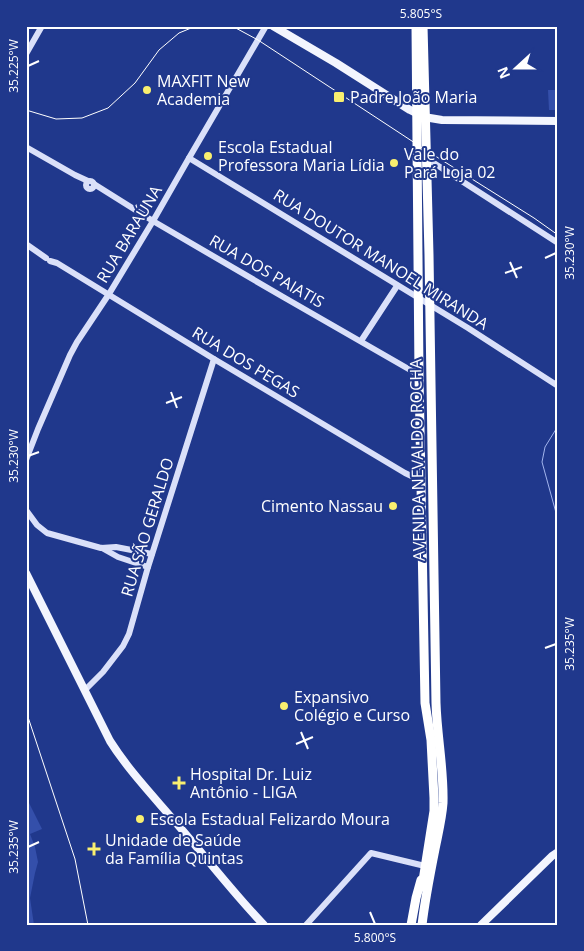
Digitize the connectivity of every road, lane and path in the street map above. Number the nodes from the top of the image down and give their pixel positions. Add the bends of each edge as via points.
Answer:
1 (42, 26) edge
2 (266, 26) edge
3 (273, 26) edge
4 (416, 26) edge
5 (422, 26) edge
6 (26, 54) edge
7 (421, 116) junction
8 (558, 121) edge
9 (26, 146) edge
10 (189, 158) junction
11 (426, 158) junction
12 (153, 221) junction
13 (558, 243) edge
14 (26, 244) edge
15 (397, 286) junction
16 (109, 294) junction
17 (419, 299) junction
18 (430, 305) junction
19 (361, 341) junction
20 (214, 359) junction
21 (419, 374) junction
22 (558, 386) edge
23 (26, 460) edge
24 (422, 481) junction
25 (26, 510) edge
26 (434, 533) junction
27 (101, 548) junction
28 (152, 554) junction
29 (148, 567) junction
30 (26, 574) edge
31 (84, 690) junction
32 (558, 852) edge
33 (433, 858) junction
34 (424, 869) junction
35 (423, 894) junction
36 (250, 910) junction
37 (260, 925) edge
38 (264, 925) edge
39 (306, 925) edge
40 (411, 925) edge
41 (416, 925) edge
42 (423, 925) edge
43 (481, 925) edge

1 - 6 street
2 - 10 street, RUA BARAÚNA
3 - 7 main road
4 - 7 highway, AVENIDA NEVALDO ROCHA
5 - 7 highway, AVENIDA NEVALDO ROCHA
7 - 8 main road via 442,120
7 - 11 highway, AVENIDA NEVALDO ROCHA
7 - 17 highway, AVENIDA NEVALDO ROCHA via 417,204
9 - 12 street, RUA DOS PAIATIS
10 - 12 street, RUA BARAÚNA
10 - 15 street, RUA DOUTOR MANOEL MIRANDA
11 - 13 street
11 - 18 highway, AVENIDA NEVALDO ROCHA
12 - 16 street, RUA BARAÚNA
12 - 19 street, RUA DOS PAIATIS
14 - 16 street, RUA DOS PEGAS
15 - 17 street, RUA DOUTOR MANOEL MIRANDA
15 - 19 street
16 - 20 street, RUA DOS PEGAS
16 - 23 street, RUA BARAÚNA via 70,355
17 - 18 street, RUA DOUTOR MANOEL MIRANDA
17 - 21 highway, AVENIDA NEVALDO ROCHA
18 - 22 street, RUA DOUTOR MANOEL MIRANDA
18 - 26 highway, AVENIDA NEVALDO ROCHA
19 - 21 street, RUA DOS PAIATIS
20 - 24 street, RUA DOS PEGAS
20 - 28 street, RUA SÃO GERALDO
21 - 24 highway, AVENIDA NEVALDO ROCHA
24 - 26 highway via 429,484
24 - 34 highway, AVENIDA NEVALDO ROCHA via 425,703 434,798
25 - 27 street via 44,532
26 - 33 highway, AVENIDA NEVALDO ROCHA via 436,703 443,795
27 - 28 street
27 - 29 street
28 - 29 street, RUA SÃO GERALDO
29 - 31 street, RUA SÃO GERALDO via 126,640 103,672
30 - 31 main road
31 - 36 main road via 117,752
32 - 43 main road
33 - 35 highway, AVENIDA NEVALDO ROCHA
33 - 42 highway via 433,876
34 - 35 highway
34 - 39 street via 371,853
34 - 40 highway
35 - 41 highway
35 - 42 highway
36 - 37 main road
36 - 38 main road

